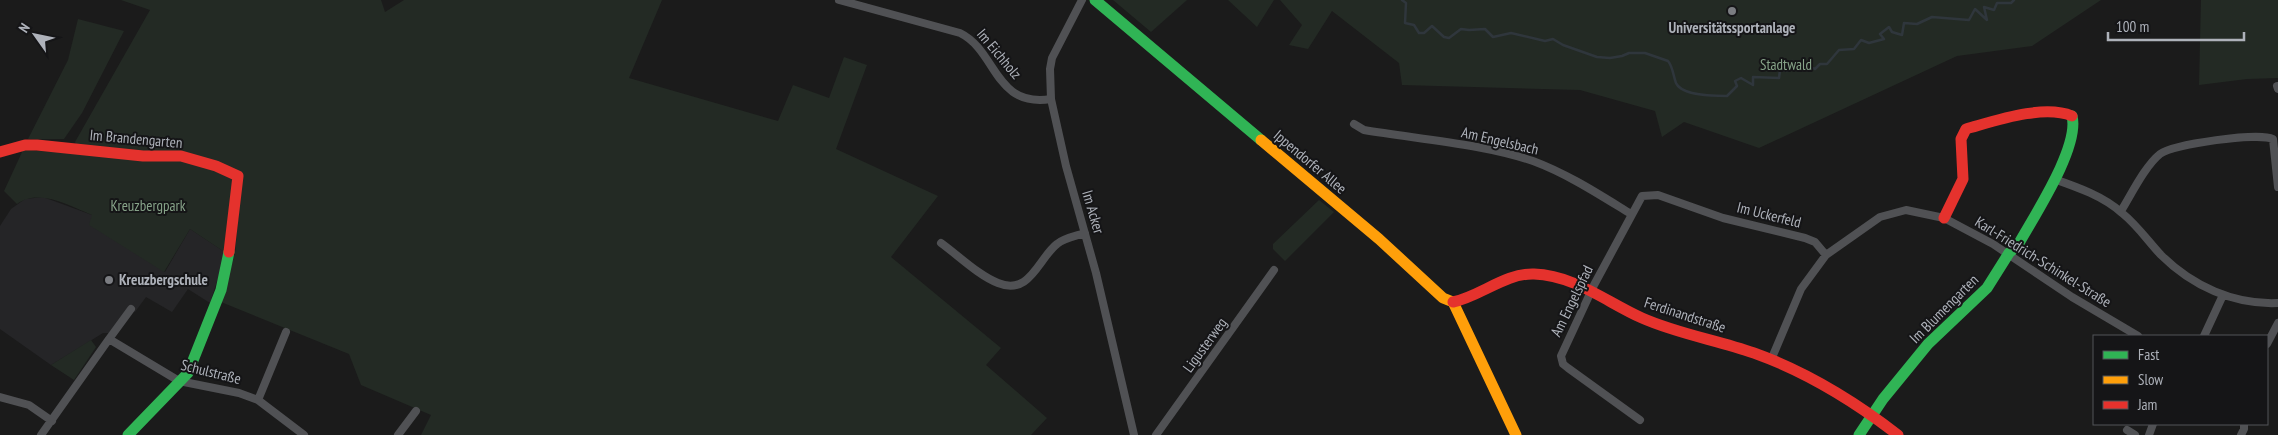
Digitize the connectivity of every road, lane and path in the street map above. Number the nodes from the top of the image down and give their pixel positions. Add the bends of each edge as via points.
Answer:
1 (839, 0) edge
2 (1082, 0) edge
3 (1095, 0) edge
4 (1051, 99) junction
5 (1354, 124) dead end
6 (2276, 136) edge
7 (0, 152) edge
8 (2054, 179) junction
9 (2278, 187) edge
10 (1645, 195) joint
11 (2121, 211) junction
12 (1631, 214) junction
13 (1944, 218) junction
14 (1085, 233) junction
15 (941, 243) dead end
16 (2009, 253) junction
17 (1826, 255) junction
18 (1274, 270) dead end
19 (1592, 294) junction
20 (2223, 295) junction
21 (1453, 302) junction
22 (2278, 303) edge
23 (131, 309) dead end
24 (2278, 323) edge
25 (286, 332) dead end
26 (2136, 335) edge
27 (2204, 335) edge
28 (109, 339) junction
29 (2268, 342) edge
30 (1772, 360) junction
31 (179, 381) junction
32 (0, 397) edge
33 (258, 400) junction
34 (416, 411) dead end
35 (1872, 415) junction
36 (1640, 420) dead end
37 (52, 421) junction
38 (2126, 430) dead end
39 (42, 435) edge
40 (128, 435) edge
41 (304, 435) edge
42 (398, 435) edge
43 (1134, 435) edge
44 (1156, 435) edge
45 (1516, 435) edge
46 (1859, 435) edge
47 (1898, 435) edge
48 (2135, 435) edge

1 - 4 street, Im Eichholz via 960,33 972,40 1008,89 1030,98
2 - 4 street, Im Acker via 1052,58
3 - 21 street, Ippendorfer Allee via 1379,239 1443,298
4 - 14 street, Im Acker
5 - 12 street, Am Engelsbach via 1364,130 1497,152 1534,162 1583,185
6 - 9 street
6 - 11 street via 2217,140 2166,151 2153,162
7 - 31 street, Im Brandengarten via 25,145 143,156 181,156 238,176 230,254 223,282 188,373
8 - 11 street
8 - 13 street, Im Blumengarten via 2072,136 2073,116 2061,112 2042,113 1966,129 1961,139 1964,179
8 - 16 street, Im Blumengarten via 2018,245
10 - 12 street, Am Engelspfad
10 - 17 street, Im Uckerfeld via 1658,195 1723,218 1805,238 1815,242
11 - 20 street via 2174,265 2203,286
12 - 19 street, Am Engelspfad
13 - 16 street, Karl-Friedrich-Schinkel-Straße
13 - 17 street, Karl-Friedrich-Schinkel-Straße via 1913,211 1889,213 1872,221
14 - 15 street via 1056,245 1032,276 1022,284 1010,286 992,280
14 - 43 street, Im Acker
16 - 26 street, Karl-Friedrich-Schinkel-Straße via 2072,297
16 - 35 street, Im Blumengarten via 1987,288 1928,344
17 - 30 street via 1801,289
18 - 44 street, Ligusterweg
19 - 21 street, Ferdinandstraße via 1548,276 1524,274 1503,279 1462,301
19 - 30 street, Ferdinandstraße via 1657,324
19 - 36 street, Am Engelspfad via 1563,351 1562,360 1568,368
20 - 22 street via 2258,304
20 - 27 street
21 - 45 street
23 - 28 street
24 - 29 street
25 - 33 street
28 - 31 street, Schulstraße
28 - 37 street
30 - 35 street, Ferdinandstraße
31 - 33 street, Schulstraße via 232,391
31 - 40 street, Im Brandengarten
32 - 37 street via 29,405
33 - 41 street, Schulstraße
34 - 42 street
35 - 46 street, Im Blumengarten
35 - 47 street, Ferdinandstraße
37 - 39 street
38 - 48 street

